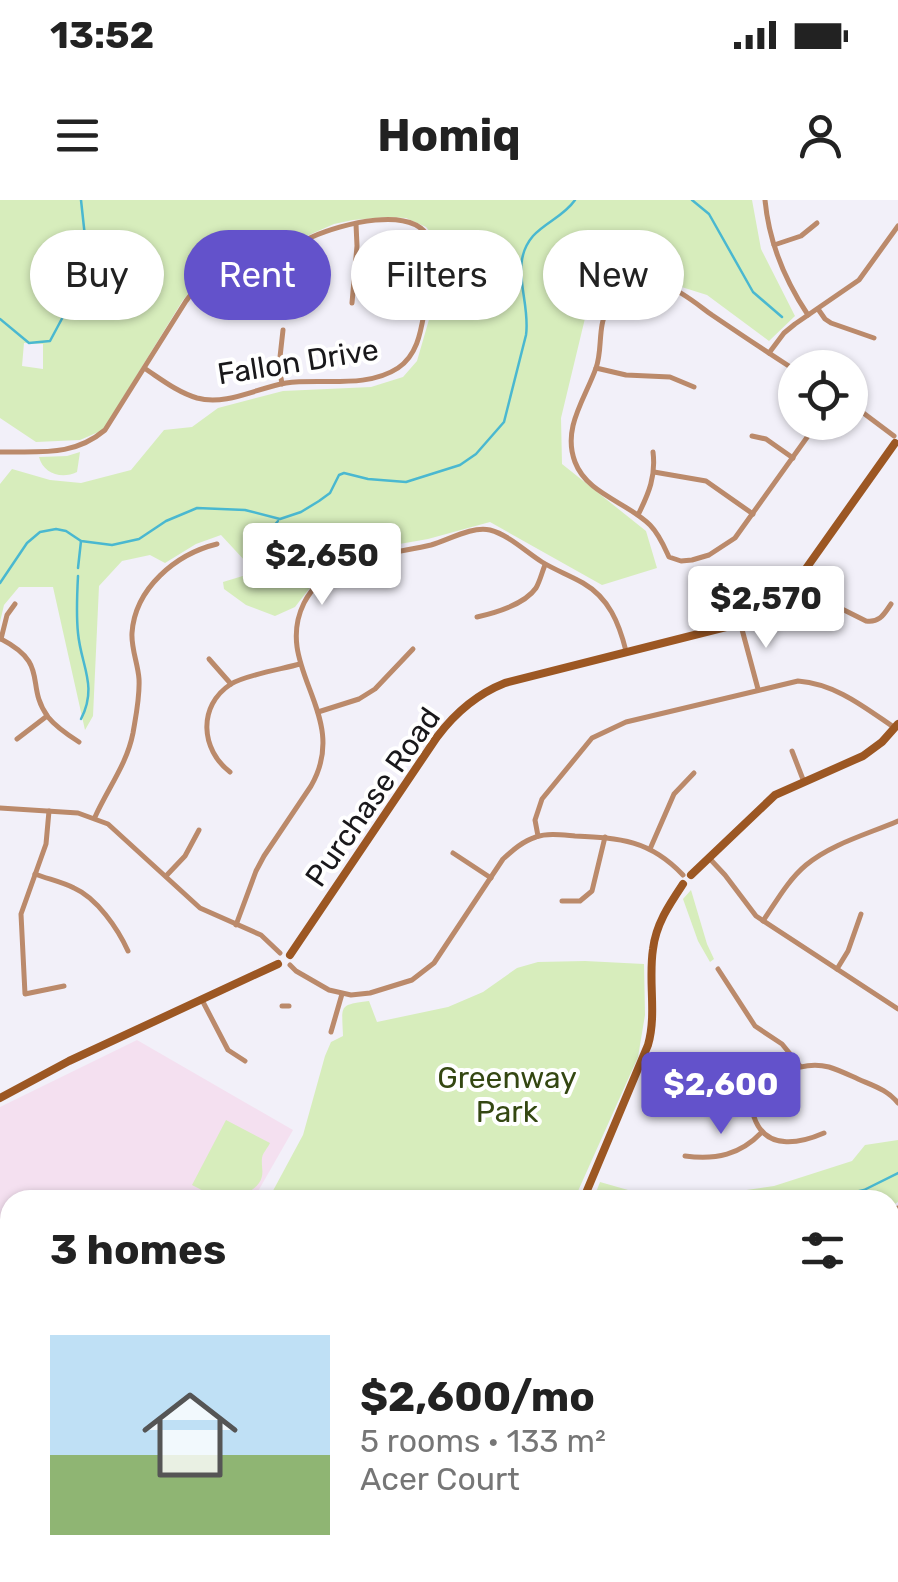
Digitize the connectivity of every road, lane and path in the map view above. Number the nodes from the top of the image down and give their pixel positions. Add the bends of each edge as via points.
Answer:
1 (765, 200) edge
2 (817, 223) dead end
3 (356, 224) junction
4 (898, 226) edge
5 (356, 230) edge
6 (774, 245) junction
7 (818, 309) junction
8 (808, 315) junction
9 (283, 330) dead end
10 (874, 338) dead end
11 (769, 353) junction
12 (778, 359) edge
13 (144, 368) junction
14 (596, 368) junction
15 (282, 384) junction
16 (694, 387) dead end
17 (868, 417) edge
18 (752, 436) dead end
19 (896, 439) edge
20 (806, 440) edge
21 (0, 452) edge
22 (653, 452) dead end
23 (793, 458) junction
24 (654, 472) junction
25 (753, 514) junction
26 (638, 515) junction
27 (217, 544) dead end
28 (545, 564) junction
29 (794, 585) junction
30 (15, 604) dead end
31 (891, 604) dead end
32 (477, 617) dead end
33 (740, 622) junction
34 (1, 640) edge
35 (413, 649) dead end
36 (626, 652) junction
37 (210, 660) dead end
38 (300, 664) junction
39 (231, 684) junction
40 (758, 689) junction
41 (318, 712) junction
42 (47, 716) junction
43 (896, 726) edge
44 (17, 739) dead end
45 (79, 742) dead end
46 (792, 751) dead end
47 (230, 772) dead end
48 (694, 773) dead end
49 (804, 782) junction
50 (0, 808) edge
51 (49, 811) junction
52 (95, 818) junction
53 (898, 821) edge
54 (199, 830) dead end
55 (538, 836) junction
56 (605, 838) junction
57 (650, 849) junction
58 (453, 853) dead end
59 (710, 860) junction
60 (35, 874) junction
61 (166, 876) junction
62 (491, 878) junction
63 (685, 878) junction
64 (562, 901) dead end
65 (861, 914) dead end
66 (763, 921) junction
67 (236, 925) junction
68 (128, 951) dead end
69 (287, 958) junction
70 (718, 969) dead end
71 (837, 970) junction
72 (64, 986) dead end
73 (342, 994) junction
74 (202, 1000) junction
75 (898, 1009) edge
76 (331, 1032) dead end
77 (244, 1061) dead end
78 (641, 1064) junction
79 (800, 1066) junction
80 (748, 1088) junction
81 (0, 1098) edge
82 (898, 1103) edge
83 (762, 1132) junction
84 (824, 1133) dead end
85 (684, 1156) dead end
86 (587, 1190) edge

1 - 6 street
2 - 6 street
3 - 5 street
3 - 13 street, Fallon Drive via 205,278
3 - 15 street, Fallon Drive via 405,220 430,241 419,339 404,363 379,377
4 - 7 street via 859,280
6 - 8 street
7 - 8 street
7 - 10 street via 831,323
8 - 11 street
9 - 15 street
11 - 12 street
11 - 14 street via 669,286 642,284 611,304
13 - 15 street, Fallon Drive via 206,400
13 - 21 street, Fallon Drive via 106,430 87,443 61,451
14 - 16 street via 670,377
14 - 26 street via 573,423 574,460 594,487
17 - 19 street
18 - 23 street
19 - 29 main road, Purchase Road
20 - 23 street
22 - 24 street
23 - 25 street
24 - 25 street via 706,481
24 - 26 street
25 - 26 street via 735,538 681,562 669,558
27 - 52 street via 171,566 140,606 132,631 139,686 129,750
28 - 32 street via 525,597
28 - 36 street via 603,598
28 - 38 street via 481,530 352,563 322,581 304,603 296,638
29 - 31 street via 874,622
29 - 33 main road, Purchase Road
30 - 34 street
33 - 36 main road, Purchase Road
33 - 40 street
34 - 42 street via 30,661
35 - 41 street via 360,699
36 - 69 main road, Purchase Road via 506,683 464,707
37 - 39 street
38 - 39 street
38 - 41 street
39 - 47 street via 212,706 206,729 210,750
40 - 43 street via 815,682
40 - 55 street via 626,722 592,738 542,799
41 - 67 street via 324,738 319,772 264,856
42 - 44 street
42 - 45 street
43 - 49 main road via 863,756
46 - 49 street
48 - 57 street via 674,794
49 - 59 main road via 768,800
50 - 51 street
51 - 52 street
51 - 60 street
52 - 61 street
53 - 66 street via 805,865
54 - 61 street
55 - 56 street
55 - 62 street via 516,848
56 - 57 street
56 - 64 street via 592,891 580,901
57 - 63 street
58 - 62 street
59 - 63 main road
59 - 66 street
60 - 68 street via 88,896
60 - 72 street via 21,914 24,994
61 - 67 street via 200,908
62 - 73 street via 426,971 370,993
63 - 78 main road via 654,943 652,1024
65 - 71 street
66 - 71 street
67 - 69 street via 261,935
69 - 73 street via 296,972
69 - 74 main road via 284,967 278,964
70 - 79 street via 755,1026
71 - 75 street
73 - 76 street
74 - 77 street via 228,1050
74 - 81 main road
78 - 80 street via 690,1084
78 - 86 main road
79 - 80 street
79 - 82 street via 830,1067
80 - 83 street
83 - 84 street via 798,1143
83 - 85 street via 739,1151

